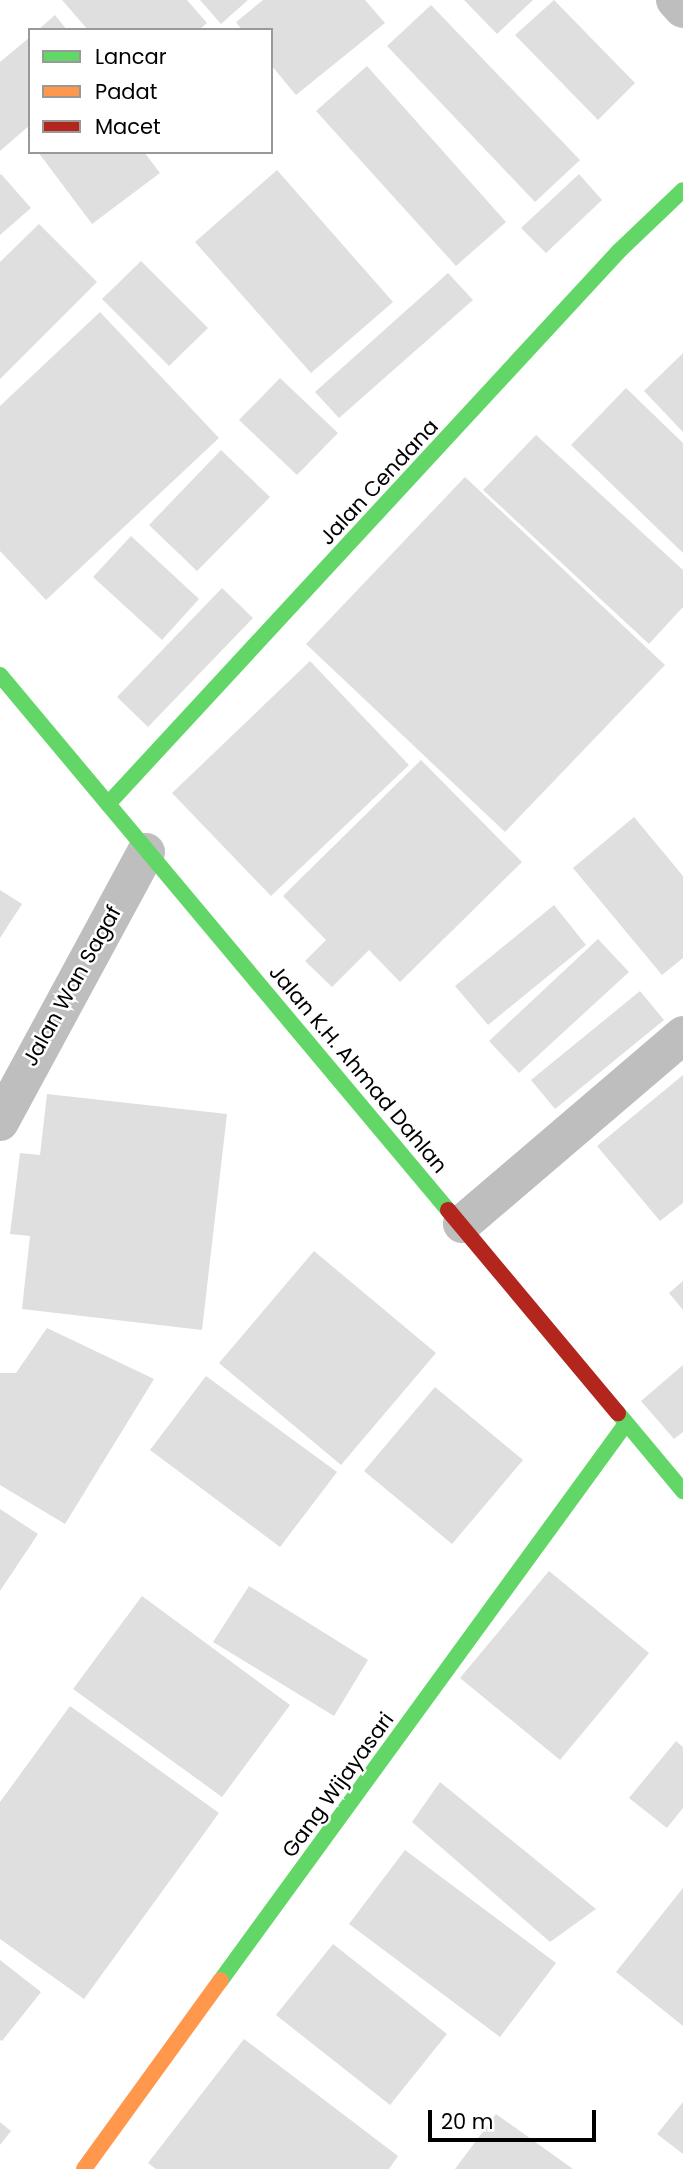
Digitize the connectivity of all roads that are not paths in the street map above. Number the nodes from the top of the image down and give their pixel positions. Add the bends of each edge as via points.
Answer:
1 (675, 0) edge
2 (683, 9) edge
3 (683, 190) edge
4 (0, 675) edge
5 (108, 804) junction
6 (146, 852) junction
7 (683, 1035) edge
8 (0, 1122) edge
9 (462, 1224) junction
10 (625, 1425) junction
11 (683, 1491) edge
12 (84, 2169) edge

1 - 2 street
3 - 5 street, Jalan Cendana via 619,251
4 - 5 street, Jalan K.H. Ahmad Dahlan
5 - 6 street, Jalan K.H. Ahmad Dahlan
6 - 8 street, Jalan Wan Sagaf
6 - 9 street, Jalan K.H. Ahmad Dahlan
7 - 9 street
9 - 10 street, Jalan K.H. Ahmad Dahlan
10 - 11 street, Jalan K.H. Ahmad Dahlan
10 - 12 street, Gang Wijayasari

